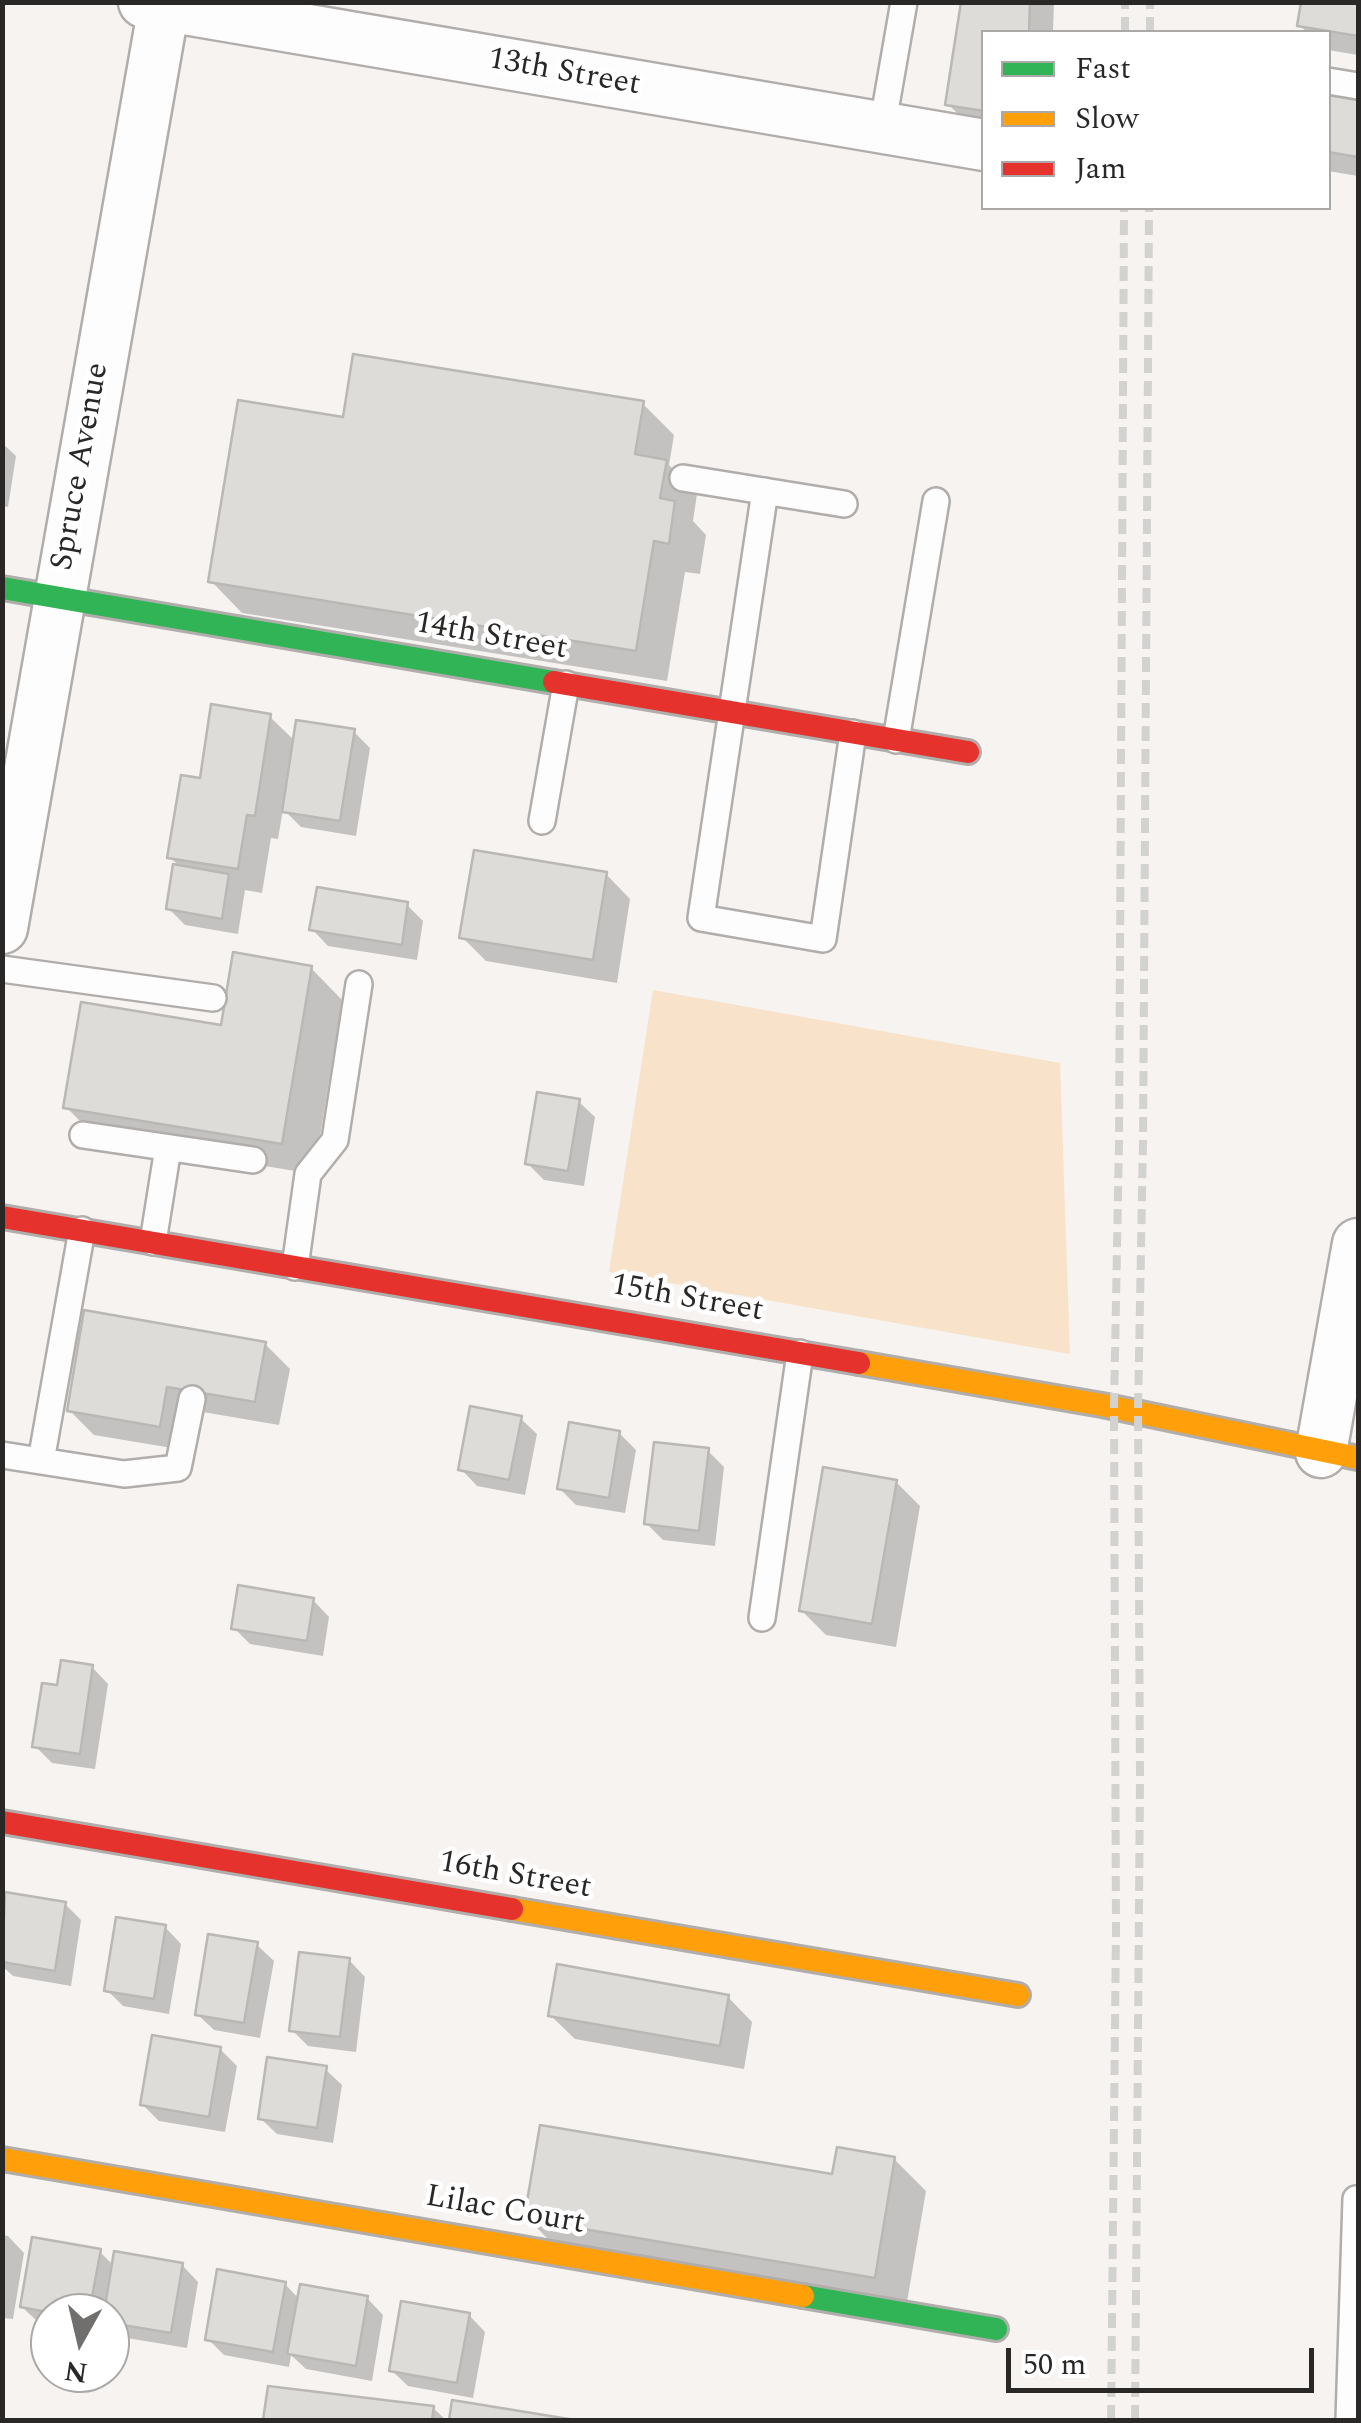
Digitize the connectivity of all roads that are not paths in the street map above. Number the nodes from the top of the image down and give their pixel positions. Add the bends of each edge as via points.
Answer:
1 (904, 2) edge
2 (154, 4) edge
3 (348, 20) edge
4 (1331, 82) edge
5 (1358, 86) edge
6 (882, 128) junction
7 (981, 144) edge
8 (683, 478) dead end
9 (766, 491) junction
10 (936, 501) dead end
11 (844, 504) dead end
12 (2, 588) edge
13 (59, 598) junction
14 (566, 684) junction
15 (730, 712) junction
16 (853, 733) junction
17 (896, 740) junction
18 (968, 752) dead end
19 (542, 821) dead end
20 (4, 905) edge
21 (2, 970) edge
22 (358, 984) dead end
23 (213, 998) dead end
24 (83, 1135) dead end
25 (168, 1148) junction
26 (253, 1160) dead end
27 (2, 1217) edge
28 (82, 1230) junction
29 (153, 1242) junction
30 (1358, 1244) edge
31 (295, 1266) junction
32 (800, 1353) junction
33 (192, 1399) dead end
34 (2, 1455) edge
35 (1340, 1455) edge
36 (41, 1461) junction
37 (762, 1618) dead end
38 (2, 1822) edge
39 (1018, 1995) dead end
40 (2, 2159) edge
41 (1356, 2199) dead end
42 (996, 2329) dead end
43 (1350, 2420) edge

1 - 6 lane
2 - 3 street, 13th Street
2 - 13 street, Spruce Avenue
3 - 6 street, 13th Street
4 - 5 lane
6 - 7 street, 13th Street
8 - 9 lane
9 - 11 lane
9 - 15 lane
10 - 17 lane
12 - 13 street, 14th Street
13 - 14 street, 14th Street
13 - 20 street, Spruce Avenue
14 - 15 street, 14th Street
14 - 19 lane
15 - 16 street, 14th Street
15 - 16 lane via 700,918 824,939
16 - 17 street, 14th Street
17 - 18 street, 14th Street
21 - 23 lane
22 - 31 lane via 335,1140 308,1174
24 - 25 lane
25 - 26 lane
25 - 29 lane
27 - 28 street, 15th Street
28 - 29 street, 15th Street
28 - 36 lane
29 - 31 street, 15th Street
30 - 35 street
31 - 32 street, 15th Street
32 - 35 street, 15th Street via 1138,1411
32 - 37 lane
33 - 36 lane via 178,1468 124,1474
34 - 36 lane
38 - 39 street, 16th Street
40 - 42 street, Lilac Court
41 - 43 lane

